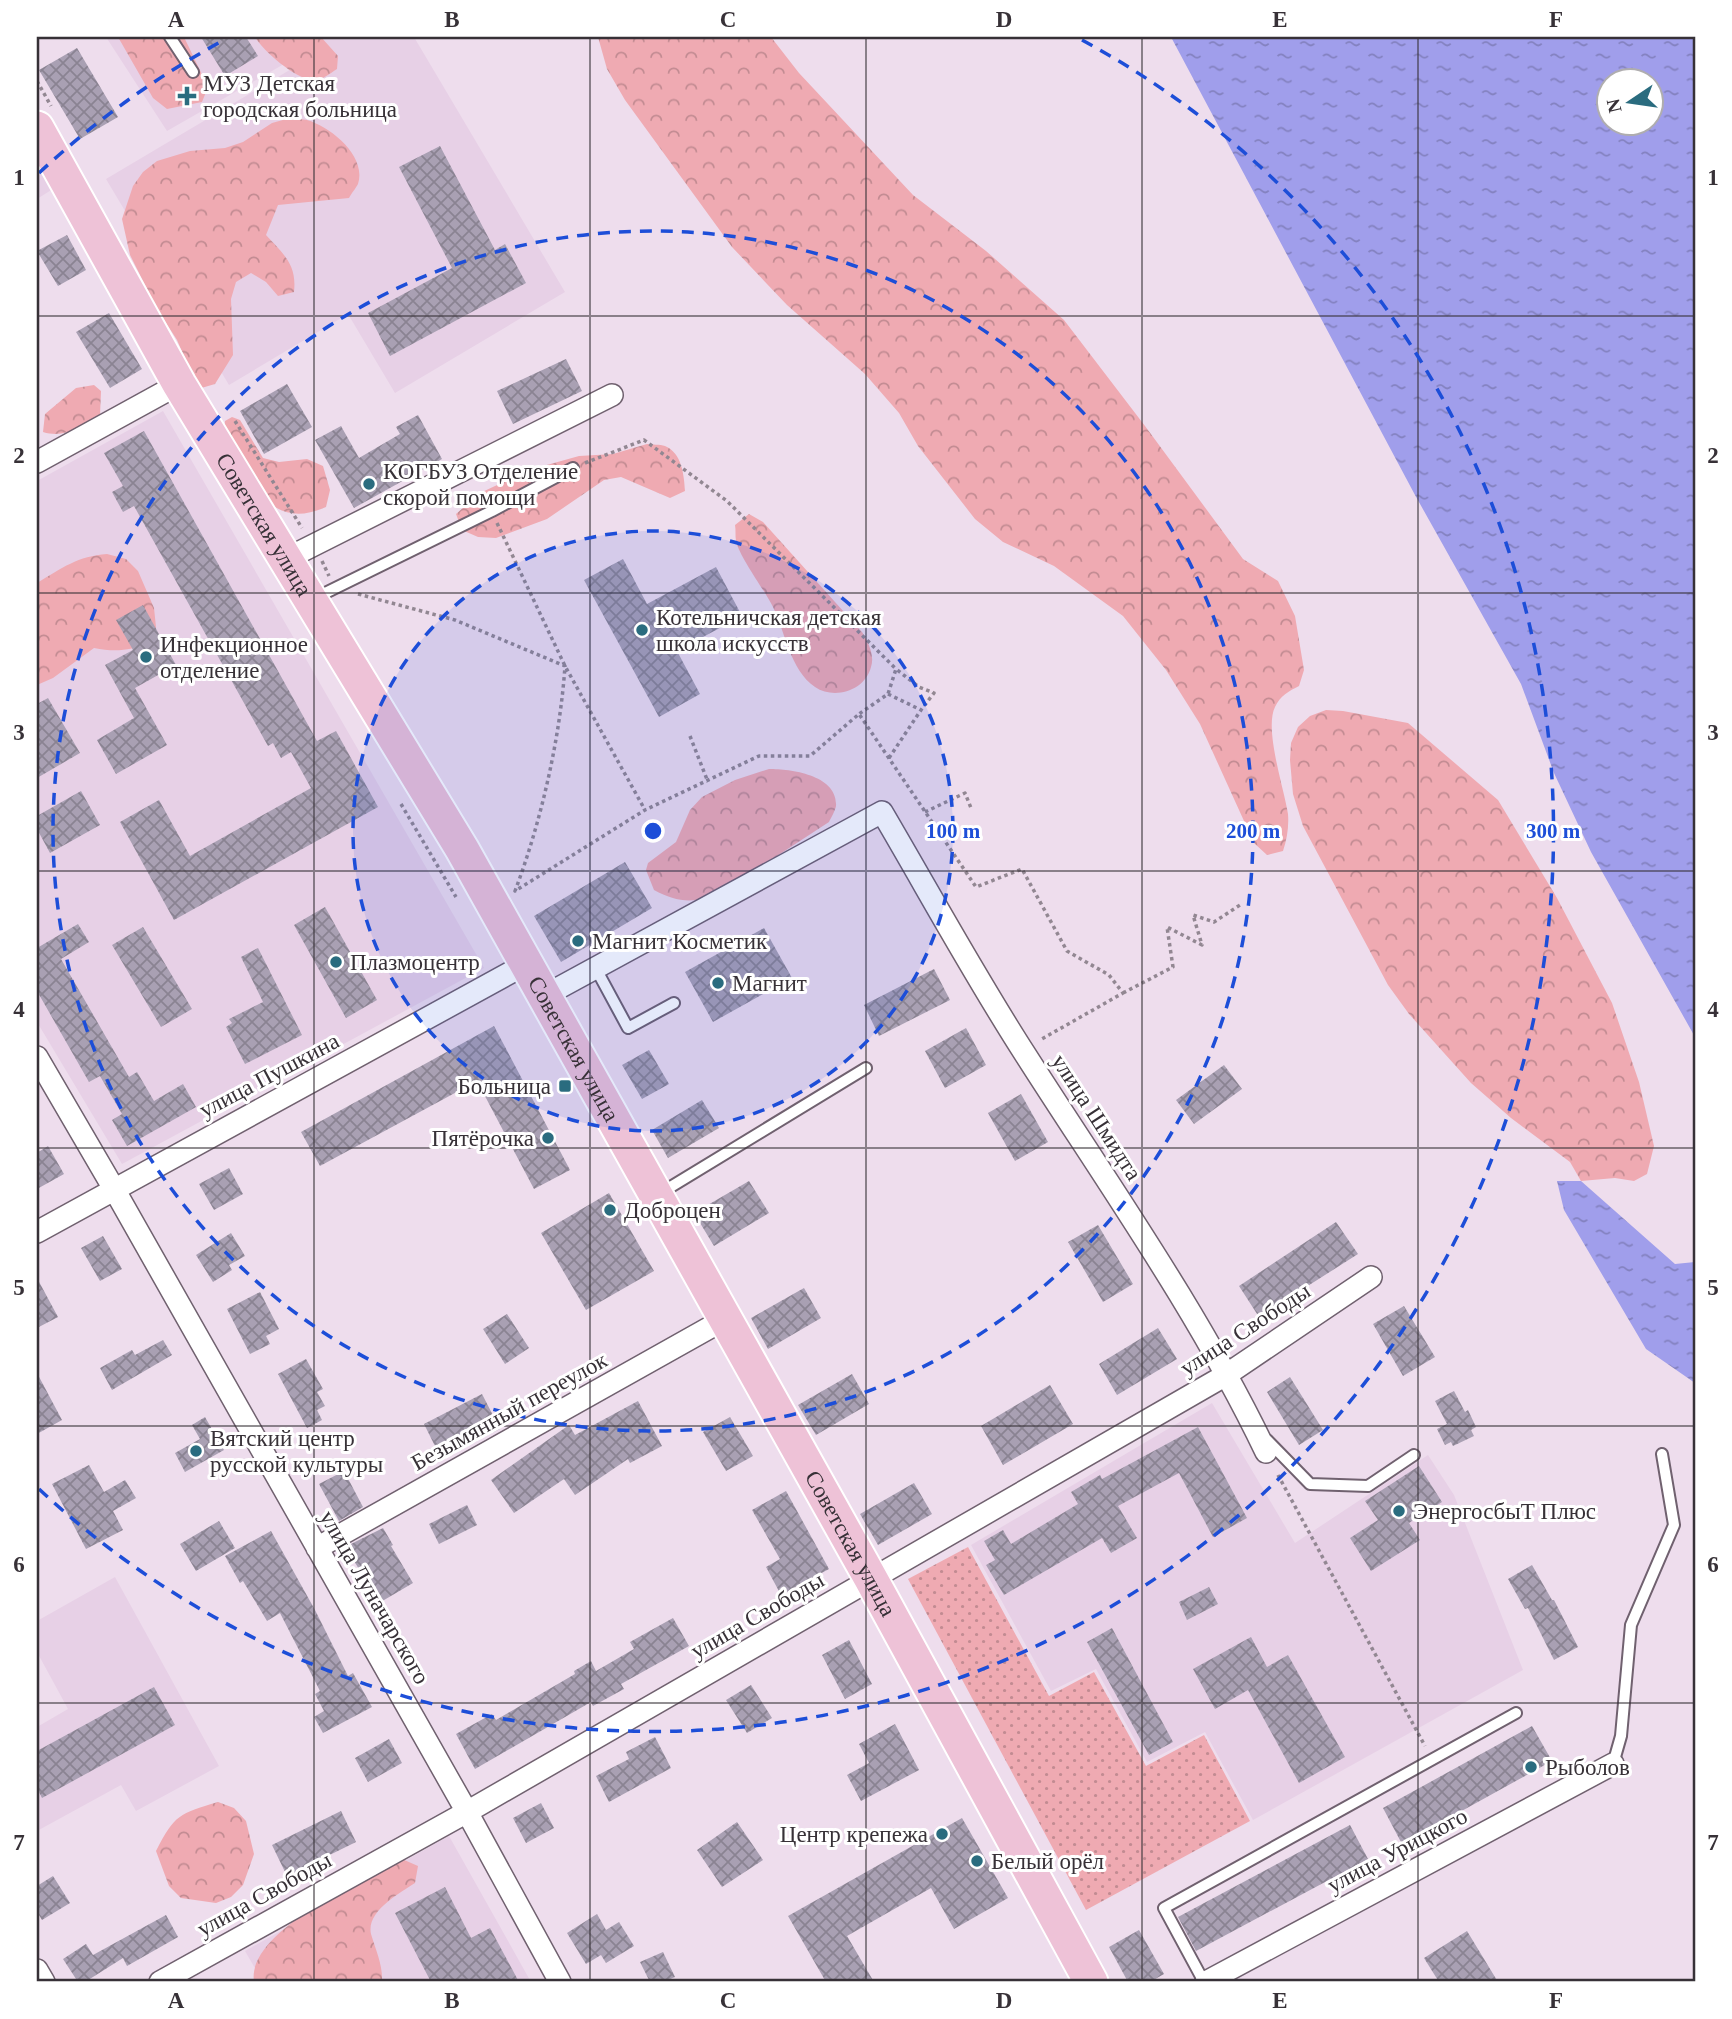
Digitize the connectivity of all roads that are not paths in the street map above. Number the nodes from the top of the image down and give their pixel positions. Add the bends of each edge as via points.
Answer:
1 (170, 37) edge
2 (193, 72) dead end
3 (47, 122) edge
4 (179, 384) junction
5 (612, 395) dead end
6 (37, 462) edge
7 (573, 468) road end
8 (299, 552) junction
9 (322, 594) junction
10 (526, 964) junction
11 (595, 967) junction
12 (544, 996) junction
13 (674, 1003) dead end
14 (37, 1057) edge
15 (866, 1068) dead end
16 (114, 1189) junction
17 (656, 1195) junction
18 (37, 1232) edge
19 (1371, 1278) dead end
20 (725, 1319) junction
21 (1226, 1375) junction
22 (1247, 1412) junction
23 (1266, 1452) road end
24 (1662, 1454) dead end
25 (1414, 1455) dead end
26 (317, 1549) junction
27 (871, 1579) junction
28 (1516, 1713) dead end
29 (1613, 1764) joint
30 (467, 1812) junction
31 (37, 1969) edge
32 (44, 1982) edge
33 (160, 1982) edge
34 (560, 1982) edge
35 (1091, 1982) edge
36 (1205, 1982) edge

1 - 2 lane
3 - 4 main road, Советская улица
4 - 6 street
4 - 8 main road, Советская улица
5 - 8 street
7 - 9 lane
8 - 9 main road, Советская улица
9 - 10 main road, Советская улица
10 - 12 main road, Советская улица
10 - 16 street, улица Пушкина
11 - 12 street
11 - 13 lane via 628,1028
11 - 21 street, улица Шмидта via 882,812 1023,1051
12 - 17 main road, Советская улица
14 - 16 street, улица Луначарского
15 - 17 lane
16 - 18 street, улица Пушкина
16 - 26 street, улица Луначарского
17 - 20 main road, Советская улица
19 - 21 street, улица Свободы
20 - 26 street, Безымянный переулок
20 - 27 main road, Советская улица
21 - 22 street, улица Шмидта
21 - 27 street, улица Свободы
22 - 23 street, улица Шмидта
22 - 25 lane via 1310,1484 1367,1486
24 - 29 lane via 1674,1525 1631,1625 1621,1736
26 - 30 street, улица Луначарского
27 - 30 street, улица Свободы
27 - 35 main road, Советская улица
28 - 36 lane via 1164,1908
29 - 36 street, улица Урицкого
30 - 33 street, улица Свободы
30 - 34 street, улица Луначарского
31 - 32 street

